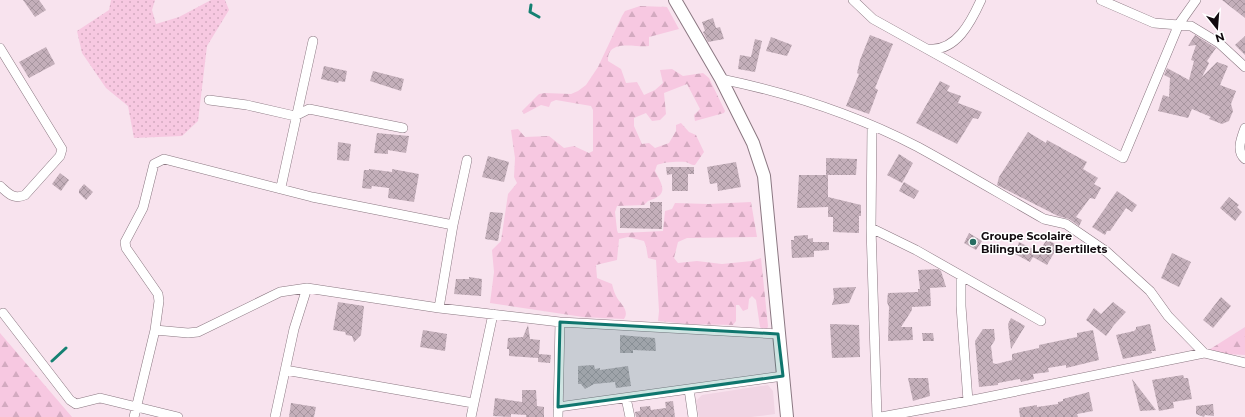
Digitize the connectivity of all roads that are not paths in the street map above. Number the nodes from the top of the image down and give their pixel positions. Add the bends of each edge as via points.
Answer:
1 (674, 0) edge
2 (853, 0) edge
3 (981, 0) edge
4 (1100, 0) edge
5 (1196, 0) edge
6 (1179, 24) junction
7 (313, 41) dead end
8 (0, 48) edge
9 (926, 49) junction
10 (1245, 67) edge
11 (721, 79) junction
12 (209, 100) dead end
13 (295, 116) junction
14 (872, 126) junction
15 (403, 128) dead end
16 (1245, 128) edge
17 (1245, 159) edge
18 (467, 160) dead end
19 (0, 186) edge
20 (281, 187) junction
21 (453, 225) junction
22 (872, 228) junction
23 (961, 276) junction
24 (307, 288) junction
25 (439, 308) junction
26 (3, 312) dead end
27 (493, 314) junction
28 (1041, 321) dead end
29 (560, 322) junction
30 (155, 330) junction
31 (778, 334) junction
32 (1204, 352) junction
33 (1245, 364) edge
34 (285, 370) junction
35 (783, 376) junction
36 (689, 389) junction
37 (626, 398) junction
38 (968, 401) junction
39 (473, 403) junction
40 (137, 407) junction
41 (558, 407) junction
42 (134, 417) edge
43 (178, 417) edge
44 (275, 417) edge
45 (471, 417) edge
46 (558, 417) edge
47 (630, 417) edge
48 (693, 417) edge
49 (787, 417) edge
50 (877, 417) edge
51 (881, 417) edge

1 - 11 main road
2 - 9 street via 873,19
3 - 9 street via 955,41 942,48
4 - 6 street via 1154,23
5 - 6 street
6 - 9 street via 1123,158
6 - 10 street via 1190,26 1219,43
7 - 13 street
8 - 19 street via 62,149 60,156 25,195 10,196
11 - 14 street via 764,88 818,104
11 - 31 main road via 754,144 764,176
12 - 13 street via 247,105
13 - 15 street via 309,110
13 - 20 street
14 - 22 street
14 - 32 street via 917,147 1044,219 1066,224 1107,252 1150,291 1168,316
16 - 17 street via 1239,149
18 - 21 street
20 - 21 street via 312,197
20 - 30 street via 164,159 154,164 143,208 125,242 126,248 158,294
21 - 25 street
22 - 23 street
22 - 50 street
23 - 28 street
23 - 38 street
24 - 25 street
24 - 30 street via 280,292 198,332
24 - 34 street
25 - 27 street
26 - 40 street via 70,400 80,404 100,398
27 - 29 street
27 - 39 street
29 - 31 street
29 - 41 street
30 - 40 street
31 - 35 main road
32 - 33 street
32 - 38 street
34 - 39 street
34 - 44 street
35 - 36 street
35 - 49 main road
36 - 37 street
36 - 48 street
37 - 41 street
37 - 47 street
38 - 51 street
39 - 45 street
40 - 42 street
40 - 43 street
41 - 46 street

